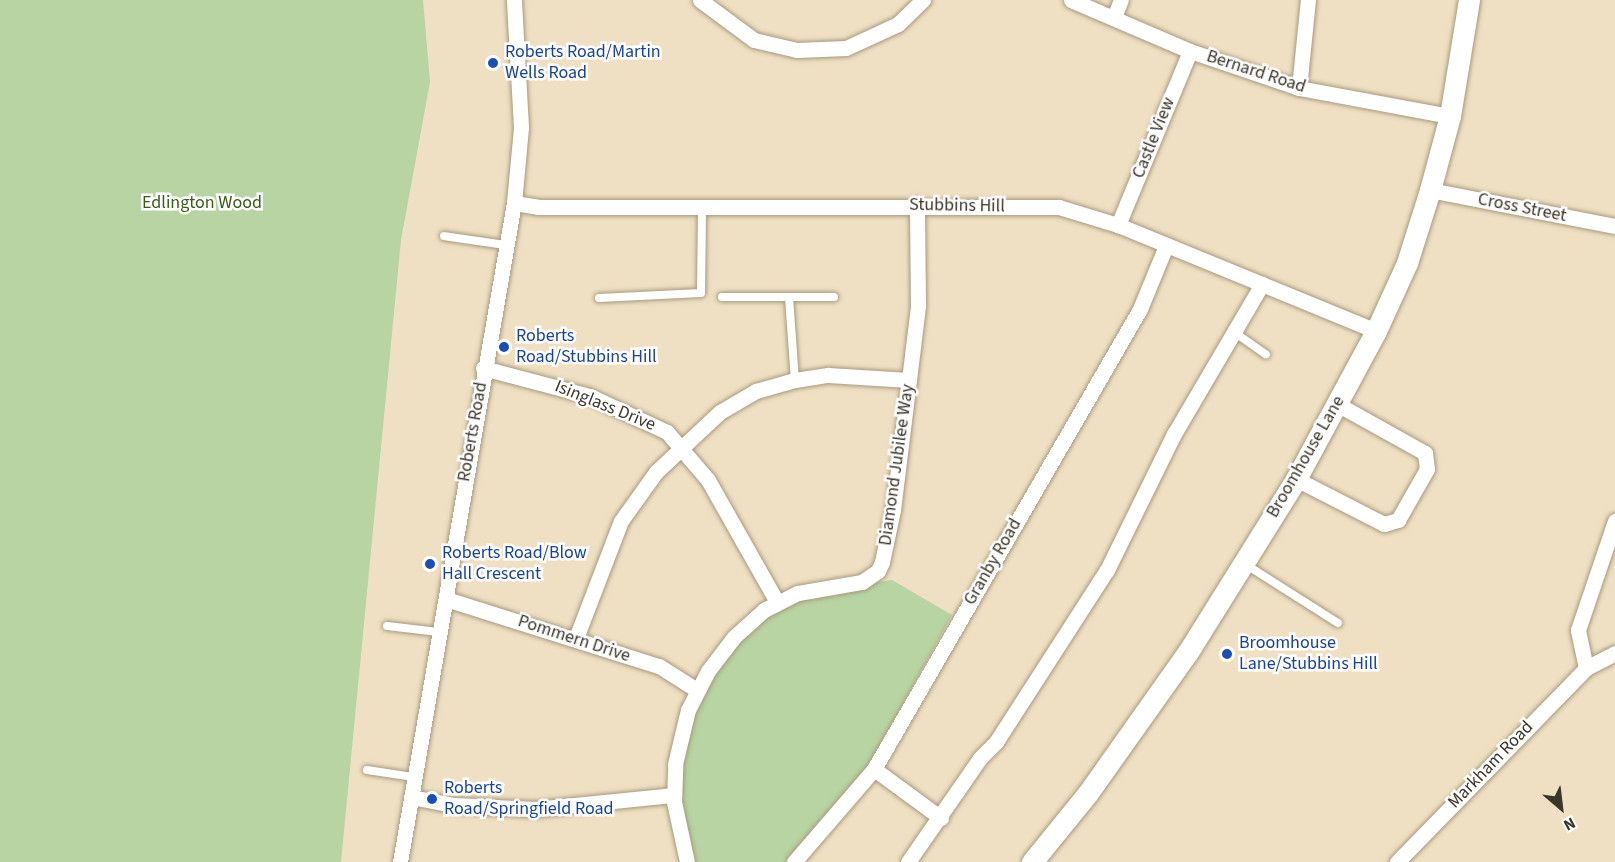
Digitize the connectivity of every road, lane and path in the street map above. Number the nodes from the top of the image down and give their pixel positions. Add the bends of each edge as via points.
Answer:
1 (514, 0) edge
2 (700, 0) edge
3 (922, 0) edge
4 (1071, 0) edge
5 (1121, 0) edge
6 (1308, 0) edge
7 (1469, 0) edge
8 (1114, 17) junction
9 (1190, 51) junction
10 (1299, 88) junction
11 (1450, 116) junction
12 (1430, 190) junction
13 (514, 203) junction
14 (702, 206) junction
15 (917, 206) junction
16 (1118, 225) junction
17 (1615, 226) edge
18 (444, 236) dead end
19 (506, 245) junction
20 (1166, 246) junction
21 (1262, 284) junction
22 (722, 297) dead end
23 (789, 297) junction
24 (834, 297) dead end
25 (599, 298) dead end
26 (1376, 331) junction
27 (1234, 332) junction
28 (1266, 354) dead end
29 (483, 368) junction
30 (795, 380) junction
31 (909, 380) junction
32 (1337, 404) junction
33 (681, 446) junction
34 (1296, 479) junction
35 (1615, 521) edge
36 (1243, 563) junction
37 (446, 599) junction
38 (777, 602) junction
39 (1338, 623) dead end
40 (387, 626) dead end
41 (439, 632) junction
42 (576, 638) junction
43 (1615, 653) edge
44 (1586, 668) junction
45 (697, 690) junction
46 (873, 769) junction
47 (368, 770) dead end
48 (414, 777) junction
49 (674, 795) junction
50 (411, 797) junction
51 (941, 818) junction
52 (400, 862) edge
53 (687, 862) edge
54 (794, 862) edge
55 (908, 862) edge
56 (1032, 862) edge
57 (1397, 862) edge

1 - 13 street, Roberts Road via 521,127
2 - 3 street via 754,40 797,50 846,48 898,24
4 - 8 street, Bernard Road
5 - 8 street
6 - 10 street
7 - 11 street, Broomhouse Lane
8 - 9 street, Bernard Road
9 - 10 street, Bernard Road
9 - 16 street, Castle View
10 - 11 street, Bernard Road
11 - 12 street, Broomhouse Lane
12 - 17 street, Cross Street
12 - 26 street, Broomhouse Lane via 1407,263
13 - 14 street, Stubbins Hill via 538,207
13 - 19 street, Roberts Road
14 - 15 street, Stubbins Hill
14 - 25 lane via 701,293
15 - 16 street, Stubbins Hill via 1059,207
15 - 31 street, Diamond Jubilee Way via 918,305
16 - 20 street, Stubbins Hill
18 - 19 lane
19 - 29 street, Roberts Road
20 - 21 street, Stubbins Hill
20 - 46 street, Granby Road via 1140,309
21 - 26 street, Stubbins Hill
21 - 27 street
22 - 23 lane
23 - 24 lane
23 - 30 lane
26 - 32 street, Broomhouse Lane
27 - 28 lane
27 - 51 street via 1174,434 1107,570 996,742 980,758
29 - 33 street, Isinglass Drive via 590,396 667,432
29 - 37 street, Roberts Road
30 - 31 street via 828,375
30 - 33 street via 747,397 720,412
31 - 38 street, Diamond Jubilee Way via 893,510 878,571 862,582 810,590
32 - 34 street, Broomhouse Lane
32 - 34 street via 1425,453 1426,469 1398,520 1384,524
33 - 38 street, Isinglass Drive via 714,490
33 - 42 street via 621,521
34 - 36 street, Broomhouse Lane
35 - 44 street via 1578,630
36 - 39 lane
36 - 56 street, Broomhouse Lane via 1140,723
37 - 41 street, Roberts Road
37 - 42 street, Pommern Drive
38 - 45 street, Diamond Jubilee Way via 734,637
40 - 41 lane
41 - 48 street, Roberts Road
42 - 45 street, Pommern Drive via 659,666
43 - 44 street, Markham Road
44 - 57 street, Markham Road
45 - 49 street, Diamond Jubilee Way via 678,746
46 - 51 street
46 - 54 street, Granby Road
47 - 48 lane
48 - 50 street, Roberts Road
49 - 50 street via 535,809 454,806
49 - 53 street, Diamond Jubilee Way
50 - 52 street, Roberts Road
51 - 55 street

